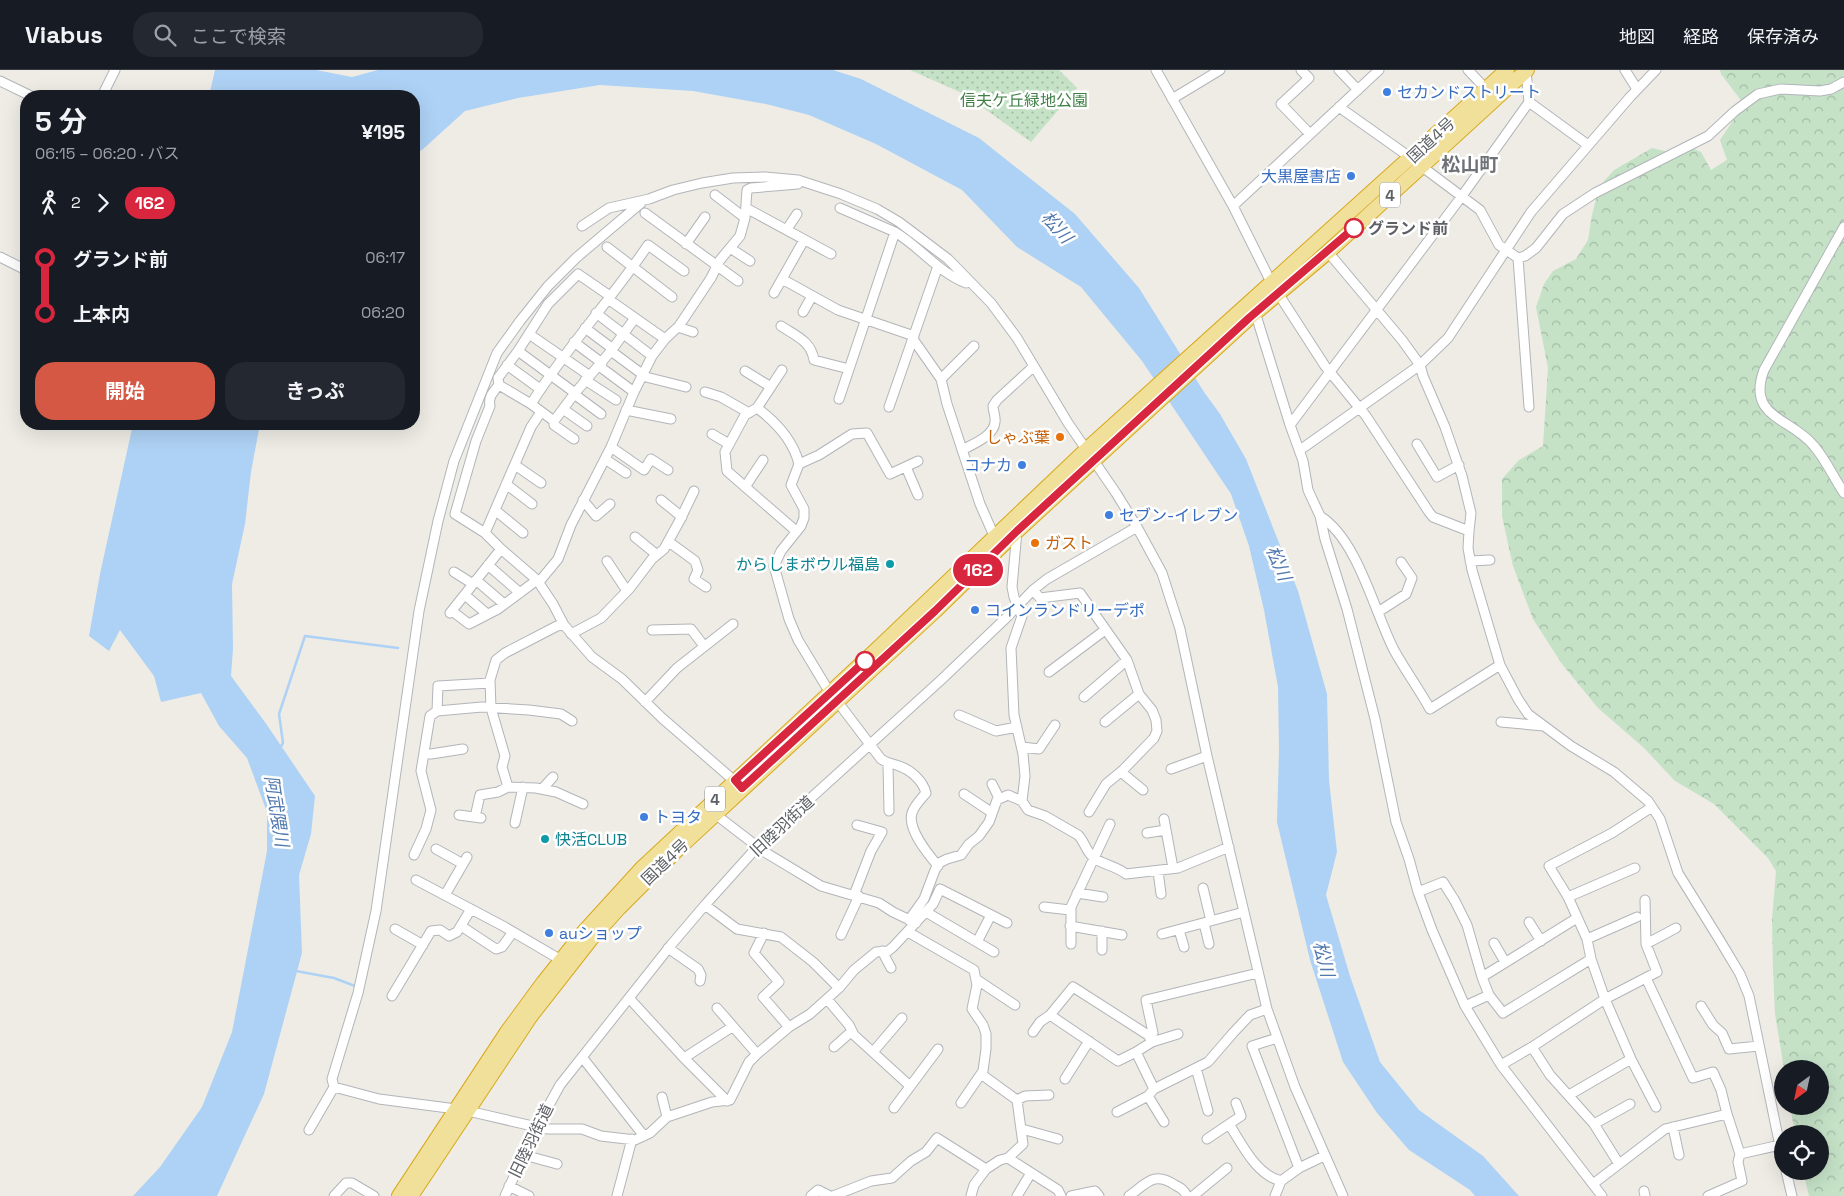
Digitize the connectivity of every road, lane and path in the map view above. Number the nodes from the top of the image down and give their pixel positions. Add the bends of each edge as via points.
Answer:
1 (115, 70) edge
2 (1156, 70) edge
3 (1220, 70) edge
4 (1302, 70) edge
5 (1340, 70) edge
6 (1379, 70) edge
7 (1468, 70) edge
8 (1507, 70) edge
9 (1527, 70) edge
10 (1624, 70) edge
11 (1656, 70) edge
12 (0, 81) edge
13 (1844, 82) edge
14 (1486, 89) junction
15 (1637, 89) junction
16 (105, 90) edge
17 (1358, 90) junction
18 (20, 91) edge
19 (1172, 99) junction
20 (1529, 102) junction
21 (1339, 107) junction
22 (1310, 134) junction
23 (1588, 145) junction
24 (1416, 162) junction
25 (805, 183) junction
26 (715, 195) dead end
27 (1462, 196) junction
28 (649, 199) junction
29 (1233, 206) junction
30 (746, 208) junction
31 (840, 208) dead end
32 (645, 213) dead end
33 (796, 214) dead end
34 (705, 217) dead end
35 (745, 218) junction
36 (582, 226) dead end
37 (1844, 227) edge
38 (787, 229) junction
39 (895, 232) junction
40 (804, 240) junction
41 (686, 244) junction
42 (607, 247) dead end
43 (730, 248) junction
44 (1505, 250) junction
45 (1328, 252) junction
46 (830, 254) dead end
47 (0, 257) edge
48 (1518, 258) junction
49 (750, 261) dead end
50 (716, 266) junction
51 (938, 266) junction
52 (20, 267) edge
53 (634, 267) junction
54 (684, 271) dead end
55 (782, 279) junction
56 (738, 282) dead end
57 (971, 285) junction
58 (1275, 288) junction
59 (774, 293) dead end
60 (812, 296) junction
61 (672, 297) dead end
62 (609, 298) junction
63 (1376, 310) junction
64 (803, 312) dead end
65 (1249, 312) junction
66 (596, 313) junction
67 (635, 318) junction
68 (866, 319) junction
69 (781, 326) dead end
70 (678, 327) junction
71 (585, 328) junction
72 (693, 332) dead end
73 (529, 334) junction
74 (623, 334) junction
75 (913, 338) junction
76 (665, 339) junction
77 (574, 342) junction
78 (974, 346) dead end
79 (612, 350) junction
80 (518, 351) junction
81 (652, 356) junction
82 (563, 357) junction
83 (600, 364) junction
84 (507, 365) junction
85 (1420, 365) junction
86 (1033, 367) junction
87 (782, 370) dead end
88 (849, 370) junction
89 (745, 371) dead end
90 (1331, 372) junction
91 (550, 374) junction
92 (642, 375) junction
93 (587, 378) junction
94 (941, 379) junction
95 (499, 385) junction
96 (771, 386) junction
97 (686, 387) dead end
98 (540, 389) junction
99 (634, 392) junction
100 (705, 392) dead end
101 (574, 393) junction
102 (839, 399) dead end
103 (616, 400) dead end
104 (531, 404) junction
105 (888, 407) dead end
106 (1528, 407) dead end
107 (757, 408) junction
108 (1359, 408) junction
109 (563, 409) junction
110 (626, 410) junction
111 (541, 412) junction
112 (749, 413) junction
113 (601, 414) dead end
114 (672, 419) dead end
115 (554, 421) junction
116 (1290, 425) junction
117 (587, 426) dead end
118 (712, 434) dead end
119 (574, 439) dead end
120 (729, 444) junction
121 (1417, 444) dead end
122 (611, 447) junction
123 (962, 450) junction
124 (1300, 450) junction
125 (1093, 453) junction
126 (605, 459) junction
127 (763, 460) dead end
128 (918, 461) dead end
129 (799, 464) junction
130 (515, 465) junction
131 (1458, 465) junction
132 (906, 467) junction
133 (668, 470) dead end
134 (626, 473) dead end
135 (506, 484) junction
136 (540, 484) dead end
137 (745, 487) junction
138 (694, 491) dead end
139 (1844, 493) edge
140 (918, 495) dead end
141 (583, 500) junction
142 (661, 500) dead end
143 (532, 504) dead end
144 (610, 504) dead end
145 (495, 510) junction
146 (1320, 516) junction
147 (682, 517) junction
148 (1137, 527) junction
149 (796, 531) junction
150 (1017, 531) junction
151 (1468, 531) junction
152 (485, 533) junction
153 (523, 533) dead end
154 (635, 537) dead end
155 (995, 538) junction
156 (669, 542) junction
157 (501, 549) junction
158 (657, 555) junction
159 (1490, 560) dead end
160 (607, 561) dead end
161 (1470, 561) junction
162 (1401, 562) dead end
163 (488, 565) junction
164 (454, 572) dead end
165 (538, 581) junction
166 (475, 582) junction
167 (706, 587) dead end
168 (1033, 590) junction
169 (627, 591) junction
170 (520, 593) junction
171 (465, 595) junction
172 (504, 604) junction
173 (1018, 606) junction
174 (1378, 612) junction
175 (488, 614) junction
176 (733, 624) dead end
177 (564, 625) junction
178 (652, 630) dead end
179 (1105, 630) junction
180 (572, 634) junction
181 (704, 646) junction
182 (1127, 660) junction
183 (1500, 665) junction
184 (1049, 672) dead end
185 (490, 683) junction
186 (1139, 694) junction
187 (833, 697) junction
188 (1084, 697) dead end
189 (645, 702) junction
190 (491, 708) junction
191 (437, 711) junction
192 (959, 715) dead end
193 (572, 720) dead end
194 (1105, 722) dead end
195 (1502, 722) dead end
196 (1055, 725) dead end
197 (1544, 726) junction
198 (1017, 727) junction
199 (870, 745) junction
200 (1022, 747) junction
201 (463, 749) dead end
202 (424, 753) junction
203 (1207, 756) junction
204 (888, 765) junction
205 (1171, 769) dead end
206 (1121, 772) junction
207 (553, 777) dead end
208 (738, 784) junction
209 (992, 784) dead end
210 (508, 787) junction
211 (523, 787) junction
212 (542, 789) junction
213 (1143, 790) dead end
214 (964, 794) dead end
215 (999, 798) junction
216 (1022, 801) junction
217 (583, 804) dead end
218 (1652, 808) junction
219 (889, 811) dead end
220 (991, 812) junction
221 (1088, 812) dead end
222 (715, 814) junction
223 (459, 815) dead end
224 (1164, 819) dead end
225 (515, 823) dead end
226 (1110, 824) dead end
227 (857, 825) dead end
228 (1166, 830) junction
229 (1147, 833) dead end
230 (758, 846) junction
231 (1229, 847) junction
232 (436, 849) dead end
233 (414, 855) dead end
234 (1094, 858) junction
235 (938, 866) junction
236 (1173, 868) junction
237 (1635, 868) dead end
238 (1158, 871) junction
239 (416, 880) dead end
240 (1203, 888) dead end
241 (1418, 892) junction
242 (1077, 893) junction
243 (1161, 894) dead end
244 (445, 895) junction
245 (857, 896) junction
246 (1103, 897) dead end
247 (1568, 897) junction
248 (1646, 900) dead end
249 (704, 905) junction
250 (1044, 907) dead end
251 (471, 909) junction
252 (1070, 910) junction
253 (926, 912) junction
254 (1244, 912) junction
255 (991, 915) junction
256 (1637, 917) dead end
257 (1577, 918) junction
258 (912, 921) junction
259 (1207, 922) junction
260 (1529, 922) dead end
261 (1007, 924) dead end
262 (461, 926) junction
263 (1070, 926) junction
264 (1676, 928) dead end
265 (395, 929) dead end
266 (1180, 930) junction
267 (1102, 931) junction
268 (513, 932) junction
269 (908, 932) junction
270 (764, 933) junction
271 (841, 934) dead end
272 (1162, 934) dead end
273 (1122, 935) dead end
274 (1587, 939) junction
275 (1541, 940) junction
276 (977, 942) junction
277 (1494, 943) dead end
278 (1071, 944) dead end
279 (1209, 944) dead end
280 (1646, 944) junction
281 (423, 945) junction
282 (1184, 947) dead end
283 (668, 948) junction
284 (1102, 950) dead end
285 (882, 951) junction
286 (994, 952) dead end
287 (1591, 959) junction
288 (561, 960) junction
289 (1506, 962) junction
290 (890, 968) dead end
291 (1258, 974) junction
292 (1482, 977) junction
293 (1646, 978) junction
294 (976, 979) junction
295 (700, 981) dead end
296 (838, 988) junction
297 (1489, 995) junction
298 (392, 996) dead end
299 (629, 998) junction
300 (827, 999) junction
301 (1605, 999) junction
302 (1015, 1004) dead end
303 (1465, 1006) junction
304 (1701, 1006) dead end
305 (717, 1008) dead end
306 (1267, 1009) junction
307 (1050, 1015) junction
308 (902, 1018) dead end
309 (732, 1027) junction
310 (789, 1028) junction
311 (852, 1030) junction
312 (1033, 1032) dead end
313 (1178, 1034) dead end
314 (1277, 1038) junction
315 (1151, 1040) junction
316 (1089, 1041) junction
317 (1759, 1046) junction
318 (834, 1047) dead end
319 (1532, 1047) junction
320 (938, 1049) dead end
321 (873, 1052) junction
322 (1136, 1052) junction
323 (757, 1054) junction
324 (582, 1057) junction
325 (684, 1058) junction
326 (1631, 1059) junction
327 (1501, 1065) junction
328 (1196, 1068) junction
329 (981, 1074) junction
330 (1065, 1079) dead end
331 (910, 1086) junction
332 (334, 1087) junction
333 (1151, 1092) junction
334 (1049, 1095) dead end
335 (1569, 1095) junction
336 (662, 1097) dead end
337 (1018, 1100) junction
338 (727, 1101) junction
339 (961, 1103) dead end
340 (1236, 1103) dead end
341 (1630, 1104) dead end
342 (1656, 1107) dead end
343 (894, 1108) dead end
344 (462, 1110) junction
345 (1208, 1111) dead end
346 (1117, 1112) dead end
347 (1726, 1114) junction
348 (667, 1117) junction
349 (1164, 1122) dead end
350 (1230, 1124) junction
351 (1594, 1124) junction
352 (1776, 1125) edge
353 (537, 1127) junction
354 (1674, 1127) junction
355 (1022, 1129) junction
356 (309, 1130) dead end
357 (644, 1136) junction
358 (632, 1139) junction
359 (1058, 1139) dead end
360 (1207, 1139) dead end
361 (1774, 1146) edge
362 (1740, 1154) junction
363 (524, 1155) junction
364 (1679, 1155) dead end
365 (1324, 1156) junction
366 (1008, 1158) junction
367 (557, 1164) dead end
368 (1619, 1164) junction
369 (1227, 1168) dead end
370 (1299, 1168) junction
371 (986, 1169) junction
372 (1031, 1172) junction
373 (1788, 1180) edge
374 (1281, 1181) junction
375 (1593, 1184) junction
376 (509, 1186) junction
377 (334, 1196) edge
378 (374, 1196) edge
379 (399, 1196) edge
380 (411, 1196) edge
381 (505, 1196) edge
382 (529, 1196) edge
383 (617, 1196) edge
384 (811, 1196) edge
385 (832, 1196) edge
386 (971, 1196) edge
387 (1017, 1196) edge
388 (1060, 1196) edge
389 (1071, 1196) edge
390 (1099, 1196) edge
391 (1129, 1196) edge
392 (1187, 1196) edge
393 (1193, 1196) edge
394 (1275, 1196) edge
395 (1343, 1196) edge
396 (1602, 1196) edge
397 (1708, 1196) edge
398 (1792, 1196) edge

1 - 16 street
2 - 19 street
3 - 19 street
4 - 22 street via 1309,78 1281,104
5 - 17 street
6 - 17 street
7 - 14 street
8 - 14 highway, 国道4号 / 4
9 - 20 street
9 - 24 highway, 国道4号 / 4
10 - 15 street
11 - 15 street
12 - 18 street
13 - 48 street via 1826,91 1781,89 1758,94 1708,136 1595,193 1563,214 1536,248
14 - 24 highway, 国道4号 / 4
15 - 23 street
17 - 21 street
19 - 29 street
20 - 23 street
20 - 27 street
21 - 22 street
21 - 24 street
22 - 29 street
23 - 44 street via 1531,212
24 - 27 street
24 - 45 highway, 国道4号 / 4
24 - 58 highway, 国道4号 / 4
25 - 28 street via 764,177 733,178
25 - 30 street via 751,188 747,190
25 - 57 street via 841,194 899,222 948,259
26 - 35 street
27 - 44 street via 1480,210
27 - 63 street
28 - 36 street via 609,208
28 - 332 street via 638,204 576,258 520,321 497,353 454,461 419,611 376,911 358,993 332,1079
29 - 58 street
30 - 35 street
30 - 38 street
31 - 39 street
32 - 41 street
33 - 38 street
34 - 41 street
35 - 43 street via 740,236
37 - 139 street via 1764,370 1759,389 1766,408 1814,446
38 - 40 street
39 - 51 street
39 - 68 street
40 - 46 street
40 - 55 street
41 - 50 street
42 - 53 street
43 - 49 street
43 - 50 street
44 - 48 street
44 - 85 street via 1448,338
45 - 58 highway, 国道4号 / 4
45 - 63 street
47 - 52 street
48 - 106 street
50 - 56 street
50 - 70 street
51 - 57 street
51 - 75 street
53 - 54 street via 648,245
53 - 61 street
53 - 62 street
55 - 59 street
55 - 60 street
57 - 86 street via 990,303 1017,338
58 - 65 highway, 国道4号 / 4
58 - 90 street
60 - 64 street
60 - 68 street via 838,310
62 - 66 street
62 - 67 street
62 - 73 street via 578,274 548,304
63 - 85 street
63 - 90 street
65 - 116 street
65 - 125 highway, 国道4号 / 4
66 - 71 street
66 - 74 street
67 - 74 street
67 - 76 street
68 - 75 street
68 - 88 street
69 - 88 street via 812,350 814,360
70 - 72 street
70 - 76 street
71 - 77 street
71 - 79 street
73 - 80 street
73 - 82 street
74 - 79 street
74 - 81 street
75 - 94 street
75 - 105 street
76 - 81 street
77 - 82 street
77 - 83 street
78 - 94 street
79 - 83 street
79 - 92 street
80 - 84 street
80 - 91 street
81 - 92 street
82 - 91 street
82 - 93 street
83 - 93 street
83 - 99 street
84 - 95 street via 498,378
84 - 98 street
85 - 108 street
85 - 131 street
86 - 123 street via 993,406 996,420 989,434
86 - 125 street via 1068,424
87 - 96 street
88 - 102 street
89 - 96 street
90 - 108 street
90 - 116 street
91 - 98 street
91 - 101 street
92 - 97 street
92 - 99 street
93 - 101 street
93 - 103 street
94 - 123 street
95 - 104 street
95 - 152 street via 491,394 455,514
96 - 107 street
98 - 104 street
99 - 110 street
100 - 112 street
101 - 109 street
101 - 113 street
104 - 111 street
107 - 112 street
107 - 129 street via 779,426
108 - 124 street
108 - 151 street via 1428,512
109 - 115 street
109 - 117 street
110 - 114 street
110 - 122 street
111 - 115 street
111 - 130 street
112 - 120 street via 744,415
115 - 119 street via 554,425
116 - 124 street
118 - 120 street
120 - 137 street via 725,452 727,471
121 - 131 street via 1437,477
122 - 126 street
122 - 133 street via 644,470 651,459
123 - 155 street
124 - 146 street via 1308,490
125 - 148 street
125 - 150 highway, 国道4号 / 4
125 - 155 highway, 国道4号 / 4
126 - 134 street
126 - 141 street
127 - 137 street
128 - 132 street
129 - 132 street via 852,434 867,434 890,474
129 - 149 street via 791,485 805,513
130 - 135 street
130 - 136 street
131 - 151 street via 1471,513
132 - 140 street
135 - 143 street
135 - 145 street
137 - 149 street
138 - 147 street
141 - 144 street via 596,516
141 - 165 street via 558,559
142 - 147 street
145 - 152 street
145 - 153 street
146 - 174 street via 1341,535
146 - 241 street via 1347,609 1396,822
147 - 156 street
148 - 168 street, 旧陸羽街道
148 - 203 street via 1162,573 1180,629
149 - 187 street via 774,566 798,640
150 - 173 street via 1012,587
150 - 187 highway, 国道4号 / 4 via 935,611
151 - 161 street
152 - 157 street
154 - 158 street
155 - 187 highway, 国道4号 / 4
156 - 158 street
156 - 167 street via 695,561 698,570 694,579
157 - 163 street
157 - 165 street
158 - 169 street
159 - 161 street
160 - 169 street
161 - 183 street
162 - 174 street via 1412,578 1406,594
163 - 166 street
163 - 170 street
164 - 166 street
165 - 170 street
165 - 177 street
166 - 171 street
166 - 172 street
168 - 173 street, 旧陸羽街道
168 - 179 street via 1040,598 1080,593
169 - 180 street via 601,618
170 - 172 street
171 - 175 street
171 - 175 street via 451,612 469,624
172 - 175 street
173 - 198 street via 1022,616 1012,648
173 - 199 street, 旧陸羽街道
174 - 183 street via 1394,649 1430,709
176 - 181 street
177 - 180 street
177 - 185 street via 496,660
178 - 181 street via 691,629
179 - 182 street
179 - 184 street
180 - 189 street via 592,657 622,679
181 - 189 street via 677,668
182 - 186 street
182 - 188 street
183 - 197 street via 1528,714
185 - 190 street
185 - 191 street via 438,686
186 - 194 street
186 - 206 street via 1152,710 1158,731
187 - 199 street
187 - 208 highway, 国道4号 / 4
189 - 208 street
190 - 191 street
190 - 193 street via 561,714
190 - 210 street via 505,756 502,767
191 - 202 street via 430,716
192 - 198 street via 996,731
195 - 197 street
196 - 200 street via 1039,749
197 - 218 street via 1614,772
198 - 200 street
199 - 204 street
199 - 230 street, 旧陸羽街道
200 - 216 street via 1025,776
201 - 202 street
202 - 233 street via 421,771 431,810
203 - 205 street
203 - 231 street
204 - 219 street
204 - 235 street via 898,765 924,784 926,793 912,811 911,818 917,839
206 - 213 street
206 - 221 street via 1106,784
207 - 212 street
208 - 222 highway, 国道4号 / 4
208 - 288 highway, 国道4号 / 4 via 643,867
209 - 215 street
210 - 211 street
210 - 223 street via 480,795 478,818
211 - 212 street
211 - 225 street
212 - 217 street
214 - 220 street
215 - 216 street via 1008,795
215 - 220 street
216 - 234 street via 1028,810 1078,835
218 - 247 street via 1549,866
218 - 317 street via 1660,819 1678,873 1740,974 1749,996
220 - 235 street via 986,828 961,855
222 - 230 street
222 - 344 highway, 国道4号 / 4 via 591,939
224 - 228 street
226 - 234 street
227 - 245 street via 882,832
228 - 229 street
228 - 236 street
230 - 245 street via 821,886
230 - 249 street, 旧陸羽街道
231 - 236 street
231 - 254 street
232 - 244 street via 465,860
234 - 238 street via 1126,874
234 - 242 street
235 - 258 street
236 - 238 street
237 - 247 street
238 - 243 street
239 - 244 street
240 - 259 street
241 - 292 street via 1443,882 1467,925
241 - 303 street
242 - 246 street
242 - 252 street
244 - 251 street
245 - 258 street via 879,903
245 - 271 street
247 - 257 street
248 - 280 street
249 - 270 street via 737,929
249 - 283 street, 旧陸羽街道
250 - 252 street
251 - 262 street
251 - 268 street
252 - 263 street
253 - 255 street via 940,889
253 - 258 street
253 - 276 street
254 - 259 street
254 - 291 street
255 - 261 street
255 - 276 street
256 - 274 street
257 - 274 street
257 - 275 street
258 - 269 street
259 - 266 street
259 - 279 street
260 - 275 street
262 - 268 street via 496,949 502,947
262 - 281 street via 449,936 440,930 431,931
263 - 267 street
263 - 278 street
264 - 280 street
265 - 281 street
266 - 272 street
266 - 282 street
267 - 273 street
267 - 284 street
268 - 288 street
269 - 285 street via 888,951
269 - 294 street via 974,970
270 - 296 street via 792,945
270 - 310 street via 754,953 779,982 763,997
274 - 287 street
275 - 289 street
276 - 286 street
277 - 289 street
280 - 293 street via 1657,972
281 - 298 street
283 - 295 street via 698,968
283 - 299 street, 旧陸羽街道
285 - 290 street
285 - 296 street via 876,952 854,970
287 - 297 street via 1502,1013
287 - 301 street
288 - 344 highway, 国道4号 / 4 via 507,1032
289 - 292 street
291 - 306 street
291 - 315 street via 1146,1000 1153,1033
292 - 297 street
293 - 301 street
293 - 347 street via 1693,1078 1713,1072
294 - 302 street
294 - 329 street via 972,1009 984,1025 986,1034
296 - 300 street
297 - 303 street
299 - 324 street, 旧陸羽街道
299 - 325 street
300 - 310 street
300 - 311 street
301 - 319 street
301 - 326 street
303 - 327 street
304 - 317 street via 1722,1033 1729,1049
305 - 309 street
306 - 314 street
306 - 328 street via 1250,1015 1208,1062
307 - 312 street
307 - 315 street via 1074,987
307 - 316 street
308 - 321 street
309 - 323 street
309 - 325 street
310 - 323 street
311 - 318 street
311 - 321 street
313 - 315 street
314 - 365 street
314 - 370 street via 1252,1046
315 - 322 street
316 - 322 street via 1118,1061
316 - 330 street
317 - 352 street
319 - 327 street
319 - 335 street via 1550,1075
320 - 331 street
321 - 331 street
322 - 333 street
323 - 338 street
324 - 353 street, 旧陸羽街道 via 560,1085
324 - 357 street
325 - 338 street
326 - 335 street
326 - 342 street
327 - 375 street
328 - 333 street
328 - 345 street
329 - 337 street
329 - 339 street
331 - 343 street
332 - 344 street via 379,1099
332 - 356 street
333 - 346 street
333 - 349 street
334 - 337 street via 1025,1096
335 - 351 street
336 - 348 street
337 - 355 street
338 - 348 street via 712,1102
340 - 350 street via 1241,1116
341 - 351 street
344 - 353 street
344 - 379 highway, 国道4号 / 4
344 - 380 highway, 国道4号 / 4
347 - 354 street
347 - 362 street
348 - 357 street
350 - 360 street
350 - 374 street via 1260,1168 1273,1179
351 - 368 street
353 - 358 street via 582,1129 602,1136
353 - 363 street, 旧陸羽街道
354 - 364 street
354 - 368 street via 1665,1129
355 - 359 street
355 - 366 street via 1023,1144
357 - 358 street
358 - 383 street
361 - 362 street
362 - 397 street via 1738,1162 1742,1181
363 - 367 street
363 - 376 street, 旧陸羽街道
365 - 370 street
365 - 395 street
366 - 371 street
366 - 372 street
368 - 375 street
369 - 393 street
370 - 374 street
371 - 385 street via 937,1138 926,1152 892,1178 870,1181
371 - 386 street via 974,1185
372 - 387 street
372 - 388 street via 1058,1190
373 - 398 street
374 - 394 street
375 - 396 street
376 - 381 street, 旧陸羽街道
376 - 382 street
377 - 378 street via 346,1184 352,1183
384 - 385 street via 818,1190
389 - 390 street via 1095,1191
391 - 392 street via 1155,1178 1172,1183

